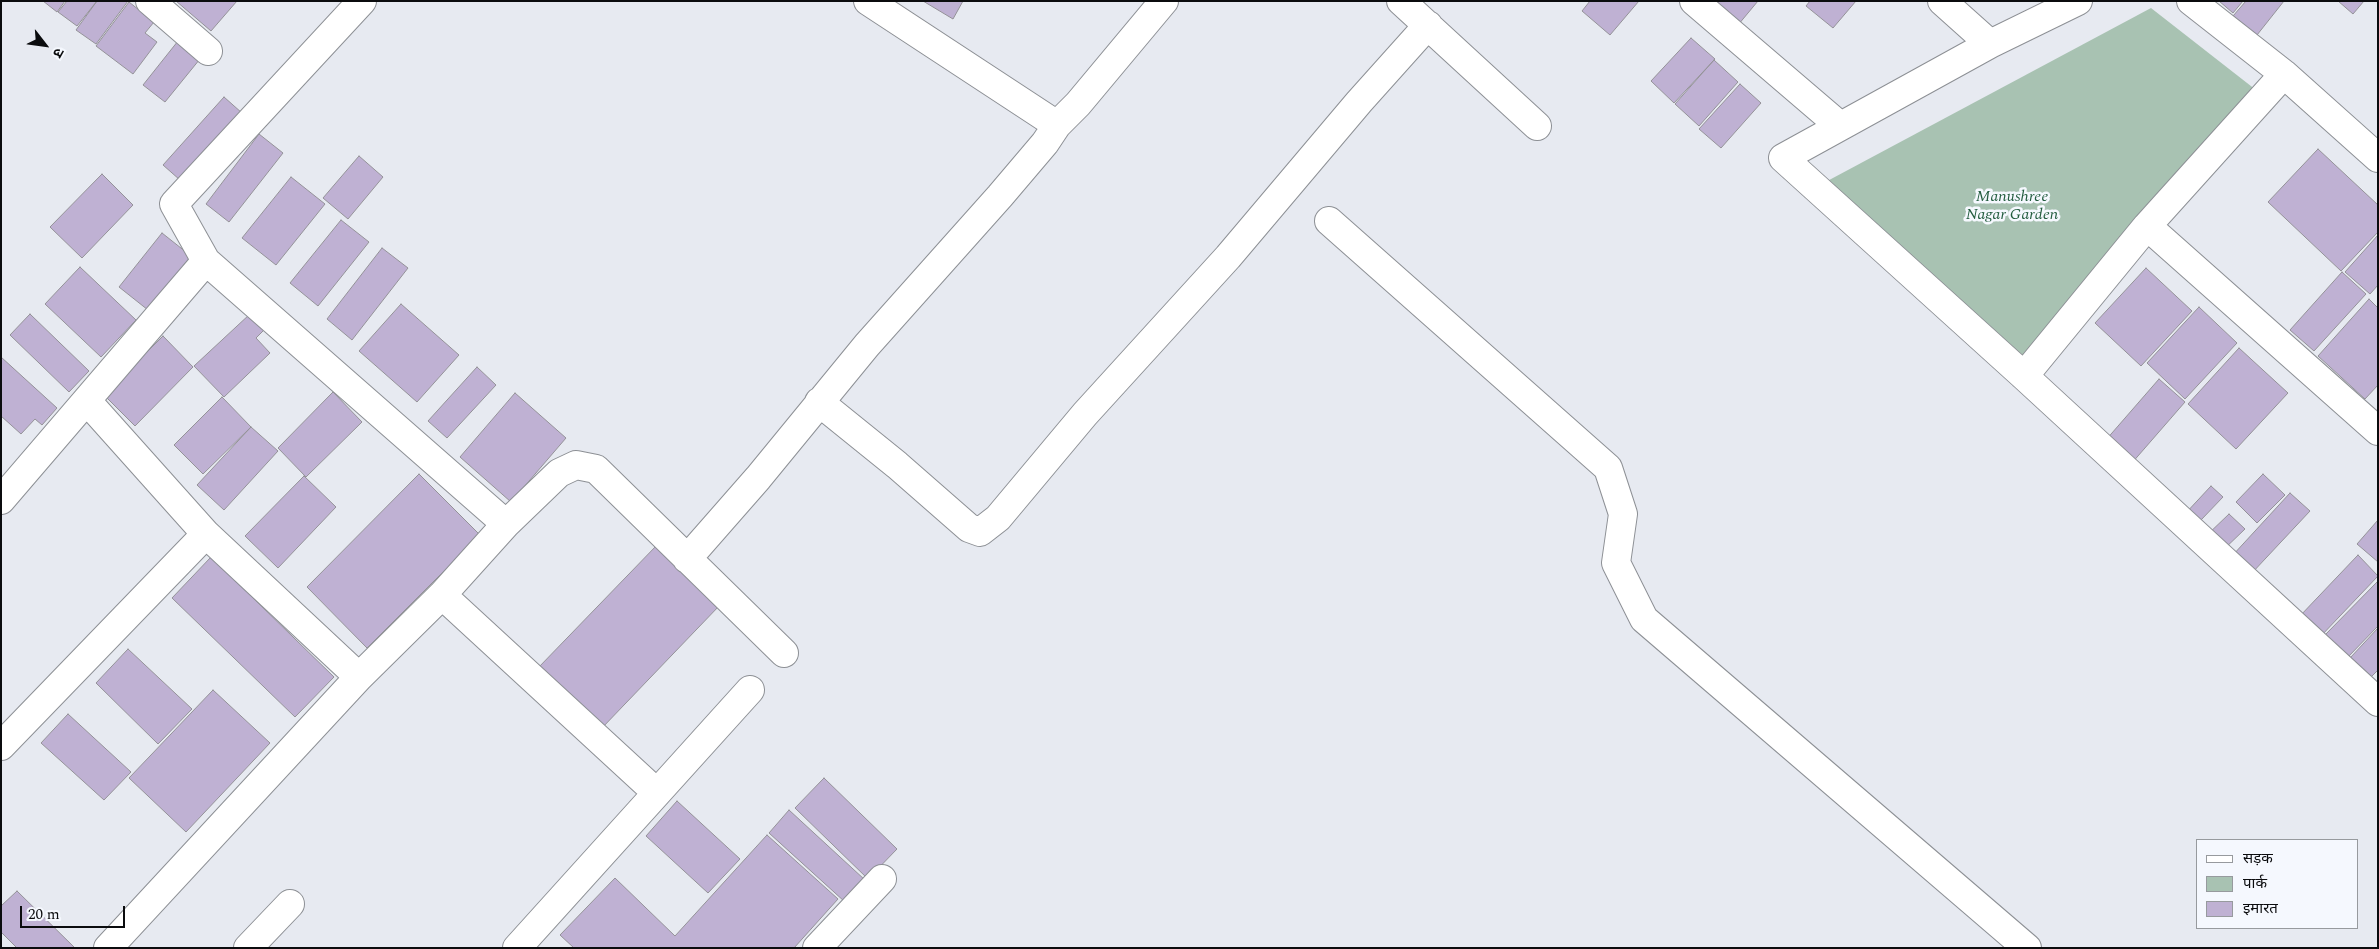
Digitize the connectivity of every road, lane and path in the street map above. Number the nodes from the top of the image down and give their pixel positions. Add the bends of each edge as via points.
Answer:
1 (150, 1) edge
2 (362, 1) edge
3 (868, 1) edge
4 (1164, 1) edge
5 (1401, 1) edge
6 (1694, 1) edge
7 (1942, 1) edge
8 (2078, 1) edge
9 (2192, 1) edge
10 (1428, 25) junction
11 (1990, 44) junction
12 (208, 51) dead end
13 (2284, 74) junction
14 (1057, 124) junction
15 (1537, 126) dead end
16 (1840, 126) junction
17 (2378, 158) edge
18 (1329, 221) dead end
19 (2147, 226) junction
20 (206, 261) junction
21 (2024, 376) junction
22 (87, 401) junction
23 (819, 402) junction
24 (2378, 431) edge
25 (1, 500) edge
26 (506, 524) junction
27 (206, 534) junction
28 (687, 558) junction
29 (442, 595) junction
30 (784, 653) dead end
31 (359, 676) junction
32 (750, 690) dead end
33 (2378, 702) edge
34 (1, 746) edge
35 (656, 793) junction
36 (882, 879) dead end
37 (290, 904) dead end
38 (108, 948) edge
39 (248, 948) edge
40 (517, 948) edge
41 (817, 948) edge
42 (2026, 948) edge

1 - 12 street
2 - 20 street via 174,204
3 - 14 street
4 - 14 street via 1078,104
5 - 10 street
6 - 16 street
7 - 11 street
8 - 11 street
9 - 13 street
10 - 15 street
10 - 23 street via 1228,257 1085,414 998,518 980,532 969,528
11 - 16 street
13 - 17 street
13 - 19 street
14 - 23 street via 1000,196
16 - 21 street via 1783,158
18 - 42 street via 1608,468 1623,514 1616,564 1644,619
19 - 21 street
19 - 24 street
20 - 22 street
20 - 26 street
21 - 33 street
22 - 25 street
22 - 27 street
23 - 28 street via 758,478
26 - 28 street via 559,473 576,465 596,469
26 - 29 street
27 - 31 street
27 - 34 street
28 - 30 street
29 - 31 street
29 - 35 street
31 - 38 street
32 - 35 street
35 - 40 street
36 - 41 street
37 - 39 street

